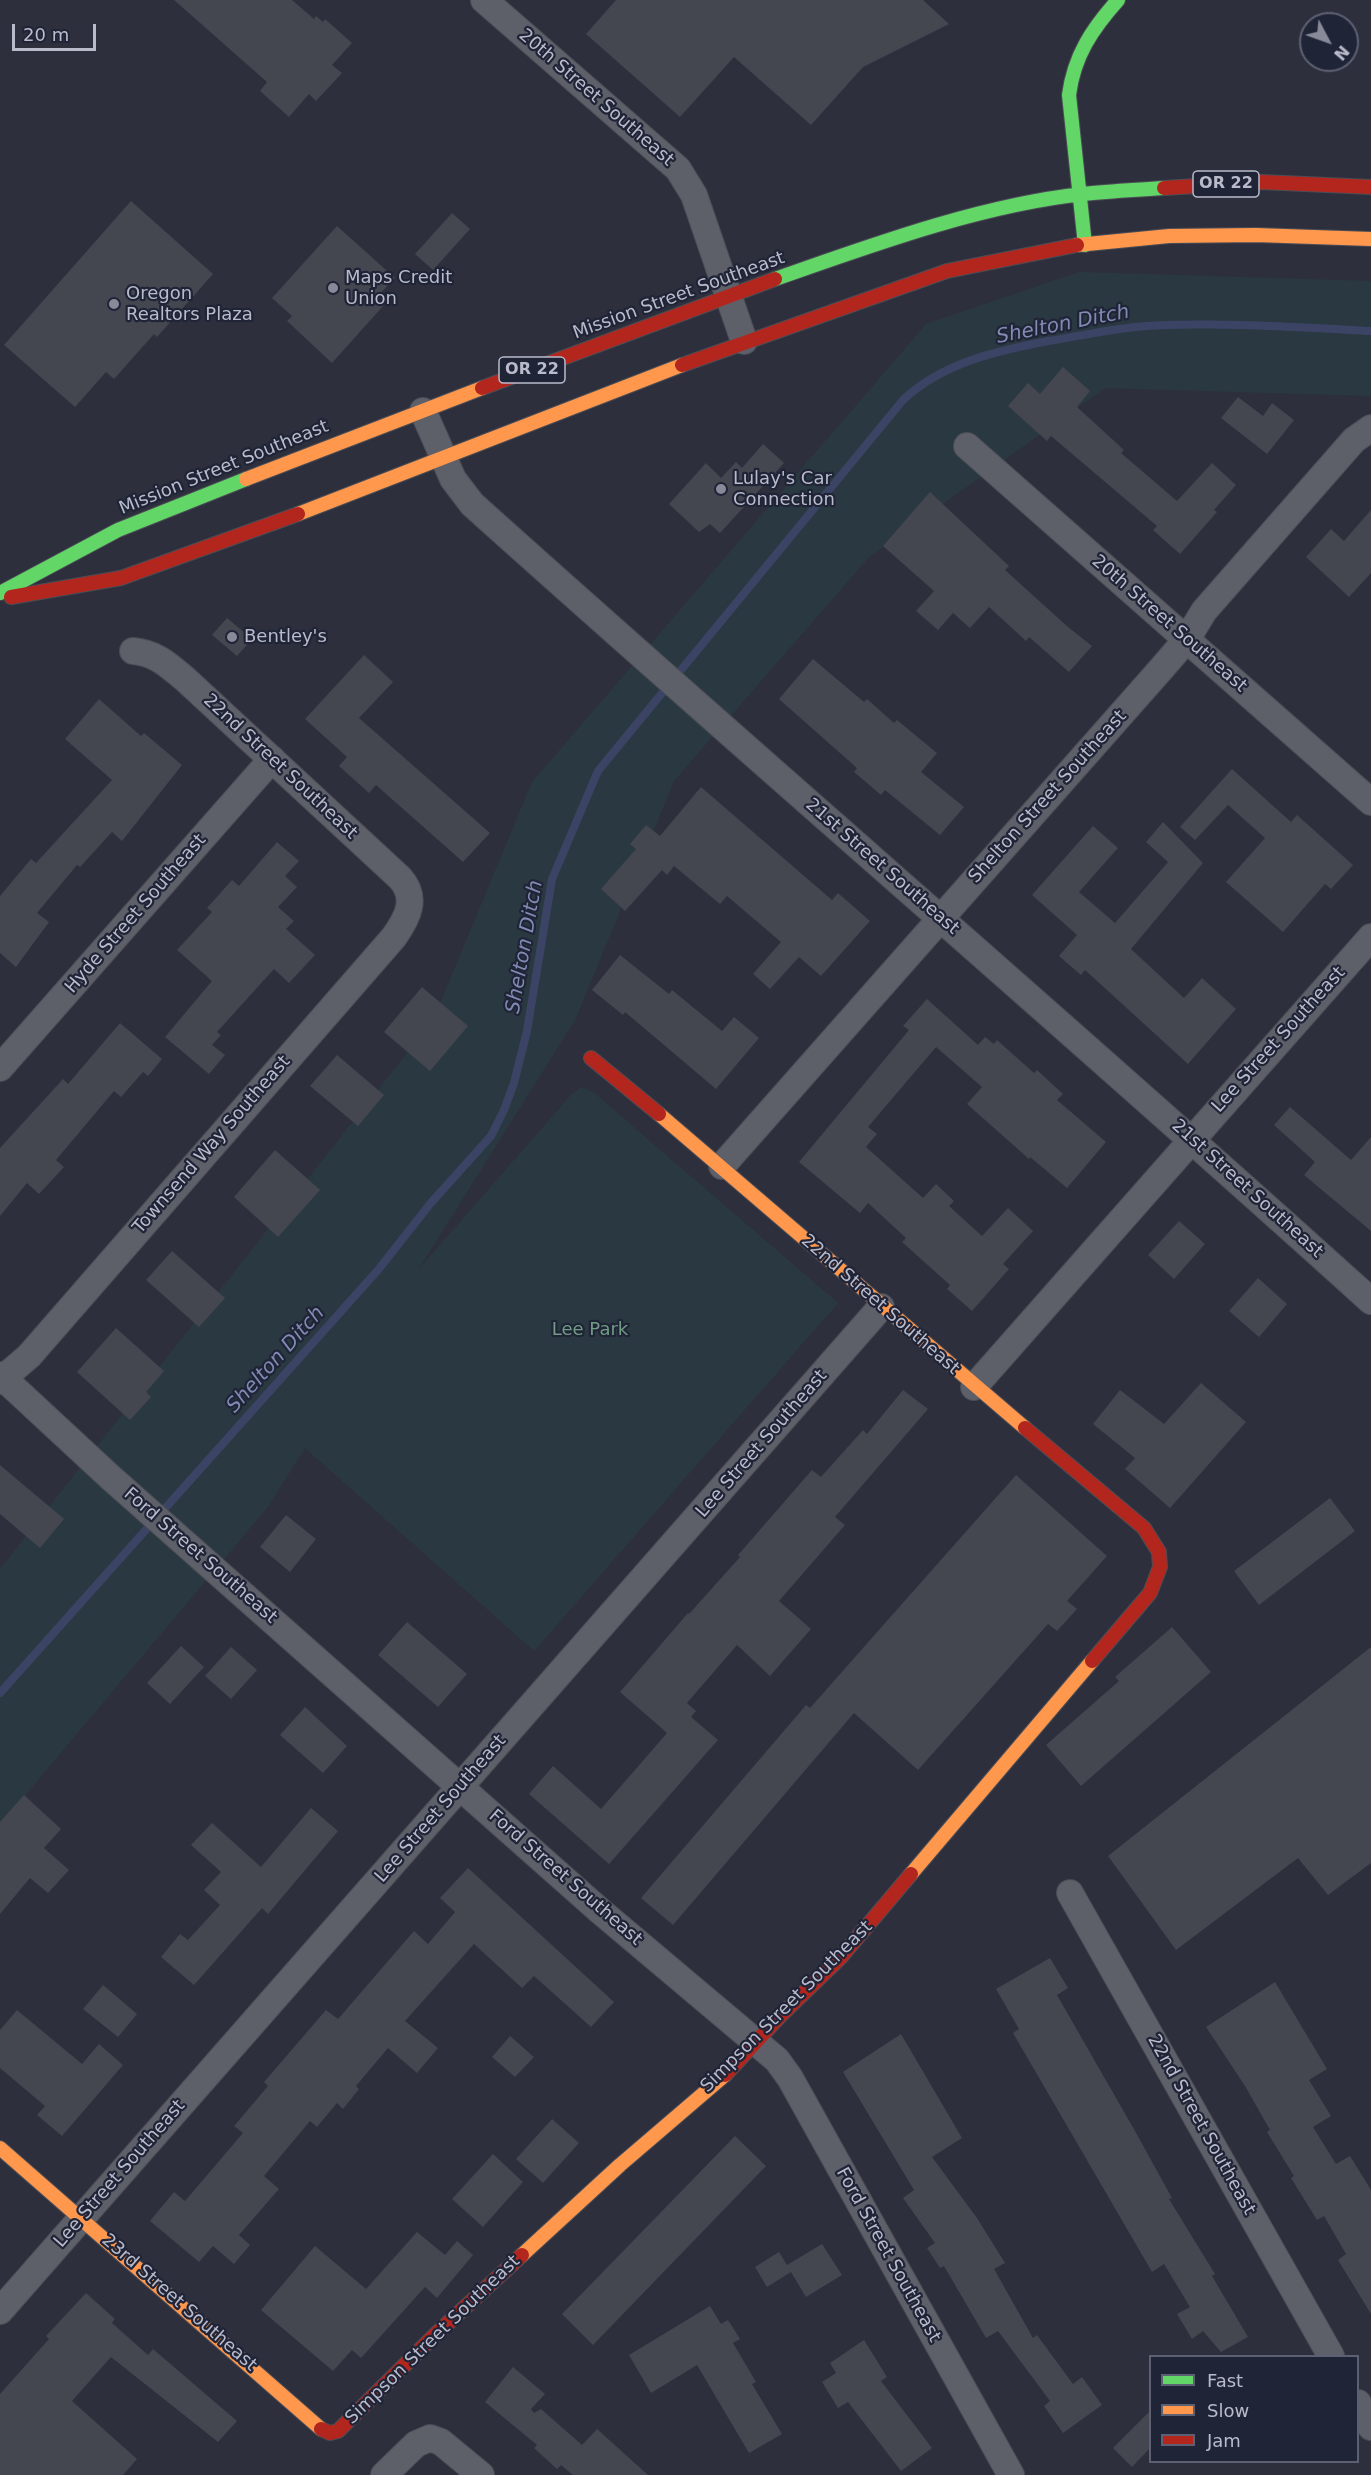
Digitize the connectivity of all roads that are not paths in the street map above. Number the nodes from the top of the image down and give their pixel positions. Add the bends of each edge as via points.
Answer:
1 (484, 0) edge
2 (1118, 0) edge
3 (1371, 187) edge
4 (1081, 194) junction
5 (1371, 239) edge
6 (1085, 244) junction
7 (728, 295) junction
8 (744, 341) junction
9 (423, 411) junction
10 (1371, 428) edge
11 (967, 446) dead end
12 (443, 459) junction
13 (0, 593) edge
14 (0, 599) edge
15 (1187, 639) junction
16 (133, 651) dead end
17 (272, 759) junction
18 (1371, 802) edge
19 (411, 901) joint
20 (941, 918) junction
21 (1371, 937) edge
22 (591, 1058) dead end
23 (0, 1068) edge
24 (1192, 1138) junction
25 (722, 1166) junction
26 (1371, 1301) edge
27 (881, 1307) junction
28 (1, 1378) edge
29 (974, 1387) junction
30 (1161, 1556) joint
31 (461, 1787) junction
32 (1070, 1893) dead end
33 (754, 2043) junction
34 (0, 2148) edge
35 (81, 2217) junction
36 (0, 2311) edge
37 (1330, 2355) edge
38 (1359, 2405) edge
39 (1371, 2427) edge
40 (330, 2433) joint
41 (384, 2475) edge
42 (481, 2475) edge
43 (1011, 2475) edge

1 - 7 street, 20th Street Southeast via 678,170 694,195
2 - 4 main road via 1077,52 1070,74
3 - 4 main road, Mission Street Southeast / OR 22 via 1255,182
4 - 6 main road
4 - 7 main road, Mission Street Southeast / OR 22 via 898,236
5 - 6 main road, OR 22 via 1169,236
6 - 8 main road, OR 22 via 947,271
7 - 8 street, 20th Street Southeast
7 - 9 main road, Mission Street Southeast / OR 22
8 - 12 main road, OR 22
9 - 12 street, 21st Street Southeast
9 - 13 main road, Mission Street Southeast / OR 22 via 118,530
10 - 15 street, Shelton Street Southeast via 1354,440 1308,491 1204,611
11 - 15 street, 20th Street Southeast
12 - 14 main road, OR 22 via 121,578
12 - 20 street, 21st Street Southeast via 471,504
15 - 18 street, 20th Street Southeast
15 - 20 street, Shelton Street Southeast
16 - 17 street, 22nd Street Southeast via 163,660
17 - 19 street, 22nd Street Southeast via 409,887
17 - 23 street, Hyde Street Southeast
19 - 28 street, Townsend Way Southeast via 406,920 394,937 29,1356
20 - 24 street, 21st Street Southeast
20 - 25 street, Shelton Street Southeast
21 - 24 street, Lee Street Southeast
22 - 25 main road, 22nd Street Southeast
24 - 26 street, 21st Street Southeast
24 - 29 street, Lee Street Southeast
25 - 27 main road, 22nd Street Southeast
27 - 29 main road, 22nd Street Southeast
27 - 31 street, Lee Street Southeast
28 - 31 street, Ford Street Southeast
29 - 30 main road, 22nd Street Southeast via 1144,1528
30 - 33 main road, Simpson Street Southeast via 1159,1575 1150,1593 855,1942
31 - 33 street, Ford Street Southeast
31 - 35 street, Lee Street Southeast
32 - 37 street, 22nd Street Southeast
33 - 40 main road, Simpson Street Southeast via 733,2068 620,2165 436,2334 345,2425
33 - 43 street, Ford Street Southeast via 777,2060 790,2079
34 - 35 main road, 23rd Street Southeast
35 - 36 street, Lee Street Southeast
35 - 40 main road, 23rd Street Southeast
38 - 39 street
41 - 42 street via 416,2444 430,2438 441,2442

